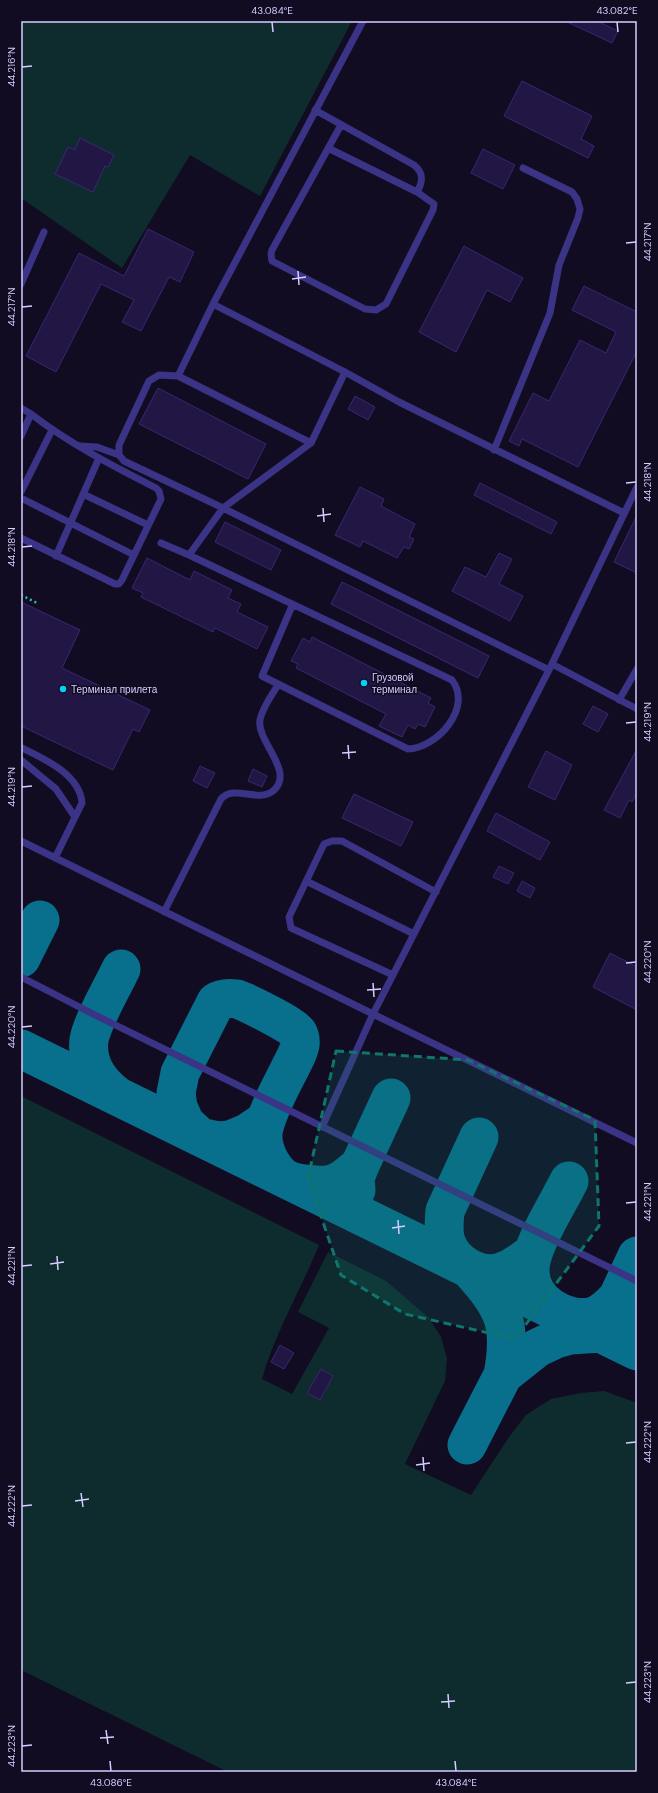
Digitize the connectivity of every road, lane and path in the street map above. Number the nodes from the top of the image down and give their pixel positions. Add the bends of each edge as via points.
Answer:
1 (363, 21) edge
2 (315, 110) junction
3 (341, 125) junction
4 (328, 148) junction
5 (523, 168) dead end
6 (417, 192) junction
7 (44, 232) dead end
8 (21, 284) edge
9 (213, 304) junction
10 (345, 372) junction
11 (178, 376) junction
12 (21, 408) edge
13 (31, 414) junction
14 (52, 430) junction
15 (21, 436) edge
16 (311, 443) junction
17 (78, 446) junction
18 (494, 450) junction
19 (119, 455) junction
20 (99, 458) junction
21 (637, 487) edge
22 (21, 492) edge
23 (82, 494) junction
24 (21, 498) edge
25 (223, 508) junction
26 (624, 513) junction
27 (70, 523) junction
28 (148, 526) junction
29 (21, 538) edge
30 (162, 542) dead end
31 (134, 555) junction
32 (188, 555) junction
33 (56, 556) junction
34 (21, 595) edge
35 (37, 603) dead end
36 (292, 606) junction
37 (550, 667) junction
38 (637, 669) edge
39 (278, 685) junction
40 (619, 700) junction
41 (637, 708) edge
42 (22, 748) dead end
43 (21, 760) edge
44 (75, 817) junction
45 (21, 840) edge
46 (55, 858) junction
47 (306, 881) junction
48 (436, 892) junction
49 (164, 912) junction
50 (414, 934) junction
51 (393, 975) junction
52 (21, 978) edge
53 (373, 1014) junction
54 (322, 1127) junction
55 (637, 1143) edge
56 (637, 1281) edge

1 - 2 lane
2 - 3 lane
2 - 9 lane
3 - 4 lane
3 - 6 lane via 418,168 422,184
4 - 6 lane
4 - 6 lane via 272,250 271,258 272,262 365,309 376,310 386,304 433,210 434,204 431,200
5 - 18 lane via 572,192 578,199 580,210 559,265 550,313
7 - 8 lane
9 - 10 lane
9 - 11 lane
10 - 16 lane
10 - 18 lane
11 - 16 lane
11 - 19 lane via 158,375 149,381 119,444
12 - 13 lane
13 - 14 lane
13 - 15 lane
14 - 17 lane
14 - 22 lane
16 - 25 lane
17 - 19 lane via 97,447
17 - 20 lane
18 - 26 lane
19 - 25 lane via 124,461
20 - 23 lane
20 - 28 lane via 159,491 161,499
21 - 26 lane
23 - 27 lane
23 - 28 lane
24 - 27 lane
25 - 32 lane
25 - 37 lane
26 - 37 lane
27 - 31 lane
27 - 33 lane
28 - 31 lane
29 - 33 lane
30 - 32 lane
31 - 33 lane via 118,584
32 - 36 lane
34 - 35 path
36 - 39 lane via 262,676
36 - 39 lane via 445,676 456,686 459,701 446,731 418,748 408,750
37 - 40 lane
37 - 48 lane
38 - 40 lane
39 - 49 lane via 260,720 260,728 280,770 278,783 273,791 263,796 230,793 221,799
40 - 41 lane
42 - 44 lane via 46,760 78,786 82,803
43 - 44 lane via 56,789
44 - 46 lane
45 - 46 lane
46 - 49 lane
47 - 48 lane via 324,844 342,841
47 - 50 lane
47 - 51 lane via 289,916 291,928
48 - 50 lane
49 - 53 lane
50 - 51 lane
51 - 53 lane
52 - 54 lane
53 - 54 lane
53 - 55 lane
54 - 56 lane

